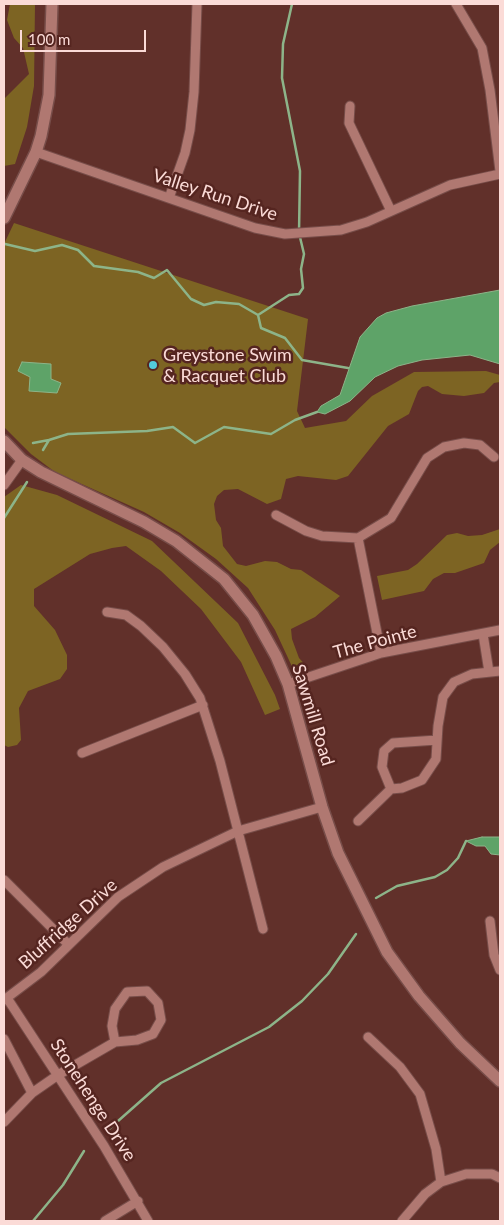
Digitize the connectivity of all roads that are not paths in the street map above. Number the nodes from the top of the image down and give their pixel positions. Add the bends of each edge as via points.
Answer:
1 (52, 4) edge
2 (197, 4) edge
3 (456, 4) edge
4 (350, 106) dead end
5 (36, 152) junction
6 (500, 173) edge
7 (169, 198) junction
8 (391, 211) junction
9 (4, 218) edge
10 (4, 441) edge
11 (494, 458) dead end
12 (22, 460) junction
13 (4, 485) edge
14 (276, 515) dead end
15 (358, 538) junction
16 (107, 612) dead end
17 (500, 630) edge
18 (483, 634) junction
19 (381, 653) junction
20 (500, 670) edge
21 (489, 672) junction
22 (288, 684) junction
23 (203, 705) junction
24 (438, 740) junction
25 (82, 752) dead end
26 (391, 789) junction
27 (322, 807) junction
28 (358, 821) dead end
29 (238, 831) junction
30 (4, 880) edge
31 (490, 921) dead end
32 (263, 929) dead end
33 (68, 944) junction
34 (500, 970) edge
35 (5, 999) edge
36 (368, 1037) dead end
37 (4, 1039) edge
38 (116, 1042) junction
39 (58, 1075) junction
40 (500, 1079) edge
41 (32, 1093) junction
42 (4, 1122) edge
43 (500, 1178) edge
44 (441, 1182) junction
45 (138, 1201) junction
46 (105, 1221) edge
47 (148, 1221) edge
48 (402, 1221) edge

1 - 5 street via 49,95
2 - 7 street via 190,130
3 - 6 street via 482,48
4 - 8 street via 349,123
5 - 7 street, Valley Run Drive
5 - 9 street
6 - 8 street, Valley Run Drive via 450,185
7 - 8 street, Valley Run Drive via 255,228 285,234 341,230
10 - 12 street, Sawmill Road
11 - 15 street via 480,445 464,443 444,447 428,458 391,518
12 - 13 street
12 - 22 street, Sawmill Road via 168,536 224,579 253,615
14 - 15 street via 322,536
15 - 19 street
16 - 23 street via 126,615 164,648 185,674
17 - 18 street, The Pointe
18 - 19 street, The Pointe
18 - 21 street
19 - 22 street, The Pointe
20 - 21 street
21 - 24 street via 472,674 454,682 443,697
22 - 27 street, Sawmill Road
23 - 25 street
23 - 29 street
24 - 26 street via 436,759 422,780
24 - 26 street via 393,743 384,751 382,767
26 - 28 street
27 - 29 street, Bluffridge Drive
27 - 40 street, Sawmill Road via 356,894 387,952 419,996 460,1043
29 - 32 street
29 - 33 street, Bluffridge Drive via 163,867 118,897
30 - 33 street
31 - 34 street via 494,955
33 - 35 street, Bluffridge Drive via 41,972
35 - 39 street, Stonehenge Drive
36 - 44 street via 400,1067 420,1094 436,1149
37 - 41 street
38 - 38 street via 112,1026 115,1009 127,992 148,991 158,1003 161,1020 154,1034
38 - 39 street
39 - 41 street
39 - 45 street, Stonehenge Drive
41 - 42 street
43 - 44 street via 492,1174 466,1174
44 - 48 street via 425,1194
45 - 46 street
45 - 47 street, Stonehenge Drive

